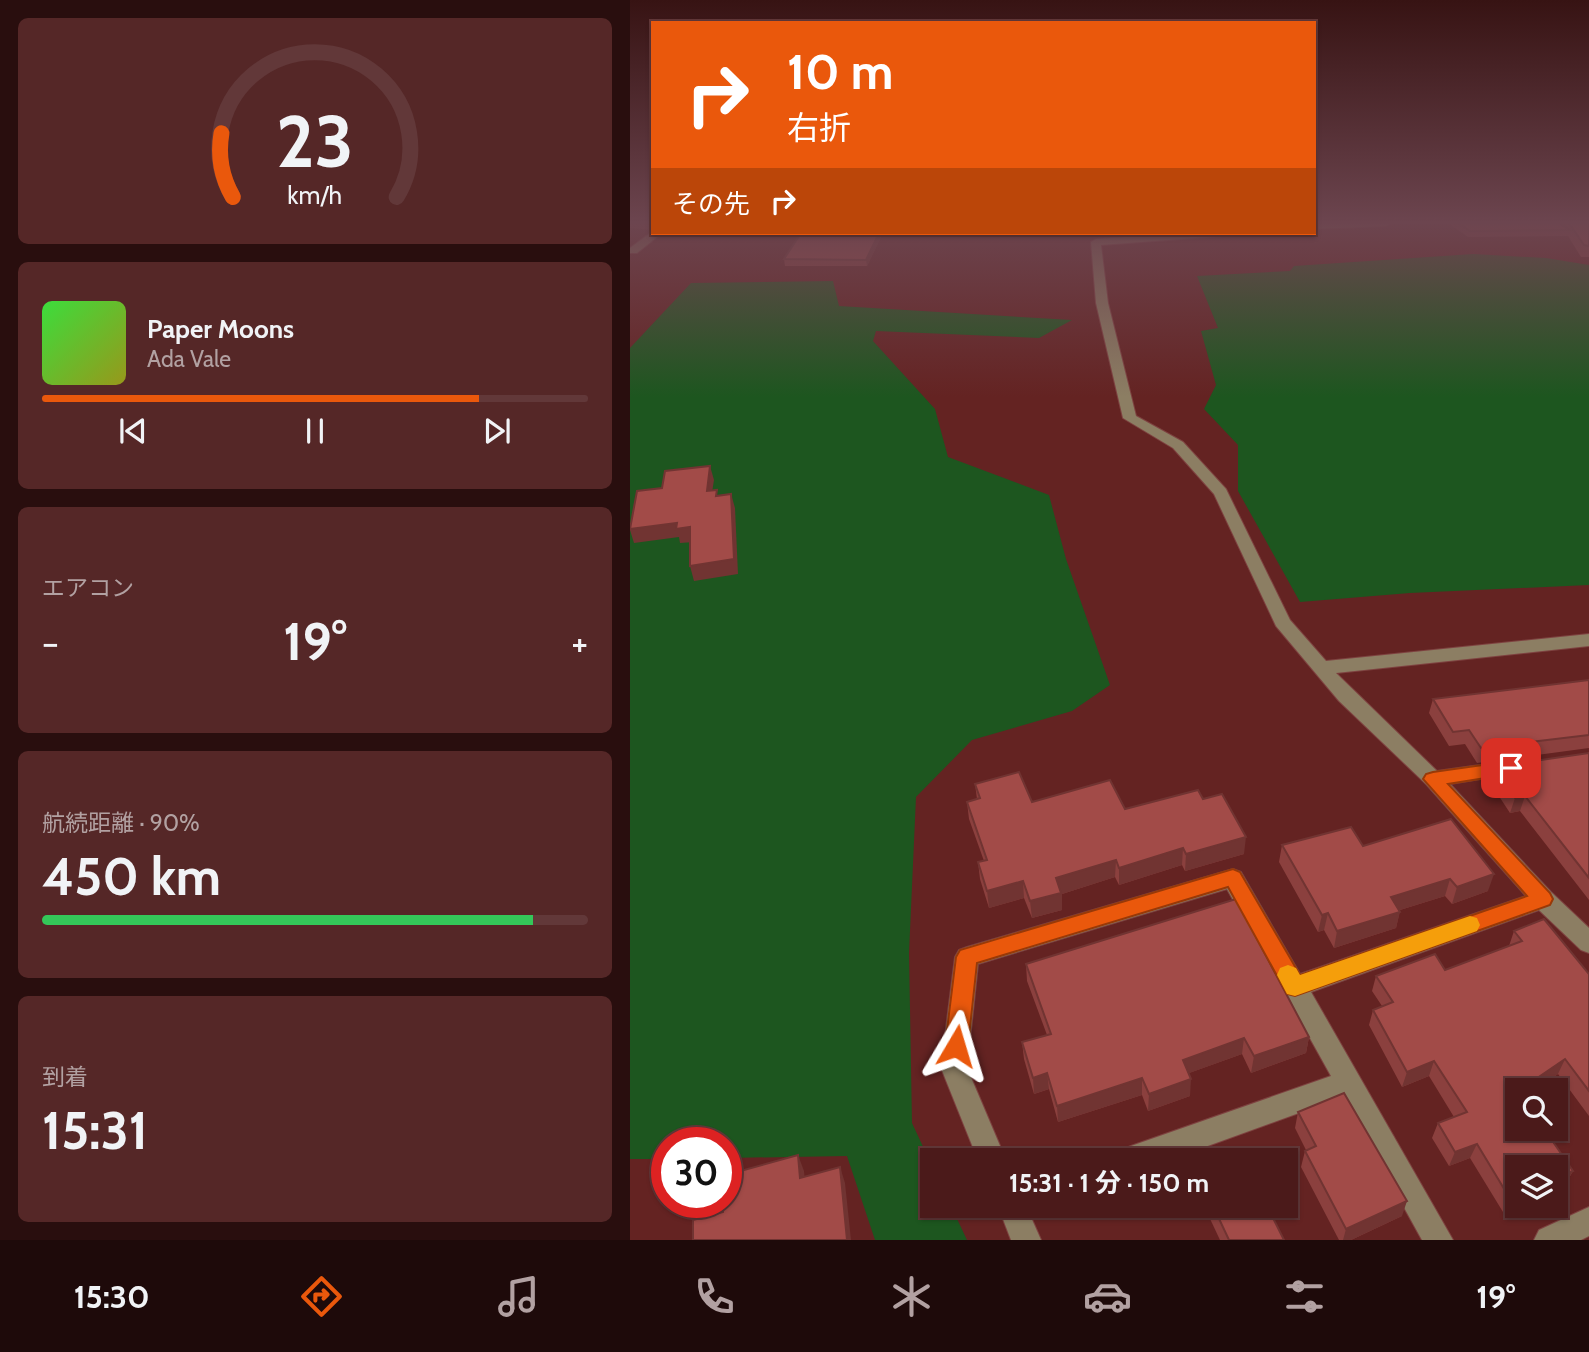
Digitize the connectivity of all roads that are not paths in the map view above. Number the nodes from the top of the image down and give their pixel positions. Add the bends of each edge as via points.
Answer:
1 (1099, 281) edge
2 (1589, 640) edge
3 (1321, 668) junction
4 (1537, 764) edge
5 (1433, 779) junction
6 (1543, 899) junction
7 (1589, 943) edge
8 (1295, 987) junction
9 (1350, 1082) junction
10 (987, 1148) edge
11 (1164, 1148) edge
12 (1017, 1218) edge
13 (1589, 1222) edge
14 (1026, 1240) edge
15 (1438, 1240) edge
16 (1549, 1240) edge

1 - 3 street via 1130,418 1178,445 1221,492 1282,622
2 - 3 street
3 - 5 street
4 - 5 street
5 - 6 street
6 - 7 street
6 - 8 street
8 - 9 street
8 - 10 street via 1233,878 967,957 954,1068
9 - 11 street
9 - 15 street
12 - 14 street
13 - 16 street

